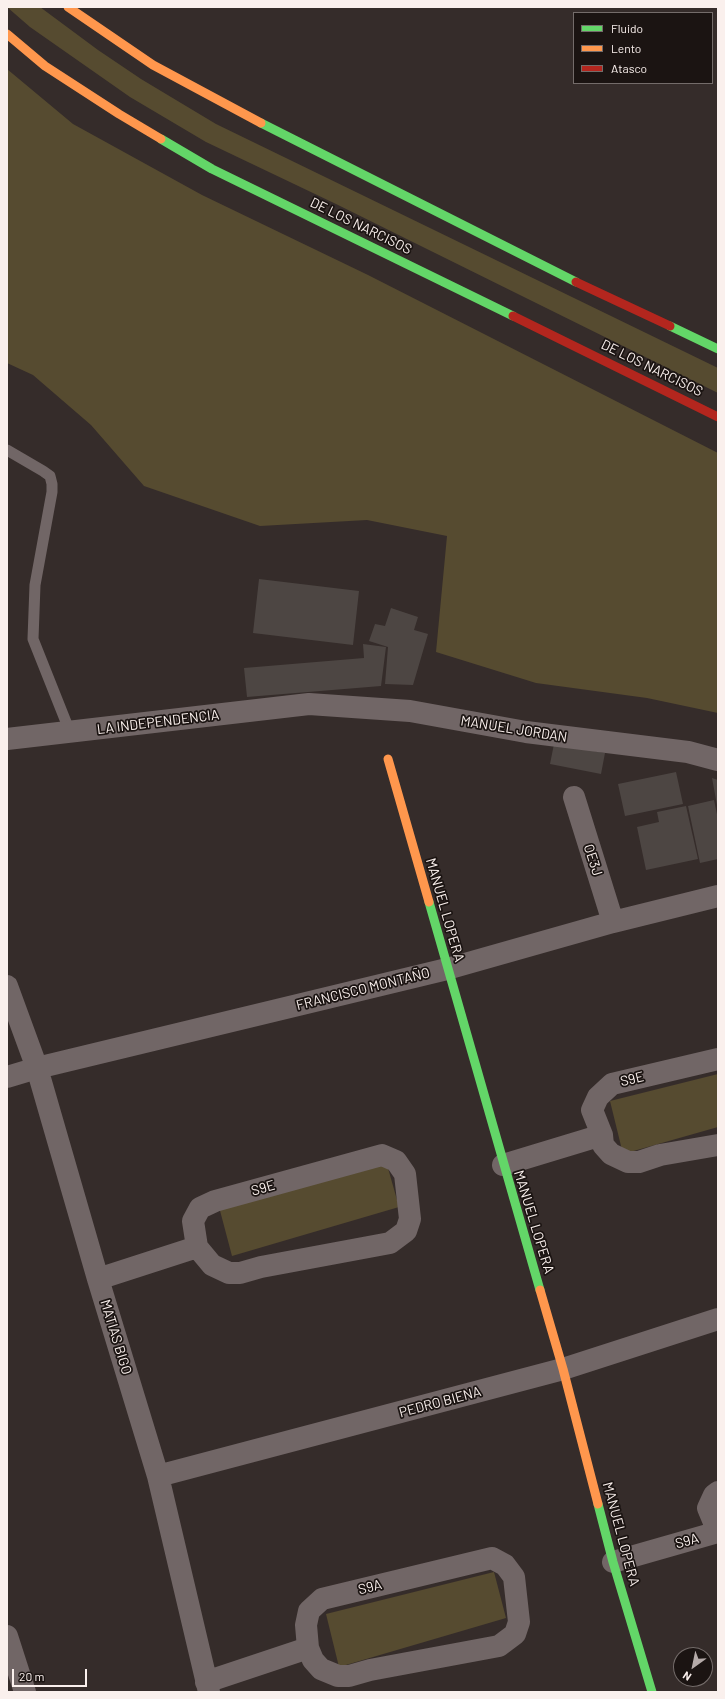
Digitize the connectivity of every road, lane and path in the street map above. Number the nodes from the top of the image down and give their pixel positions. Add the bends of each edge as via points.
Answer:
1 (68, 7) edge
2 (7, 34) edge
3 (718, 349) edge
4 (718, 417) edge
5 (7, 450) edge
6 (309, 704) joint
7 (70, 732) junction
8 (7, 739) edge
9 (388, 760) dead end
10 (718, 760) edge
11 (574, 797) dead end
12 (718, 896) edge
13 (613, 922) junction
14 (447, 969) junction
15 (7, 986) edge
16 (718, 1059) edge
17 (37, 1068) junction
18 (7, 1077) edge
19 (602, 1135) junction
20 (718, 1145) edge
21 (503, 1165) junction
22 (197, 1247) junction
23 (98, 1279) junction
24 (718, 1319) edge
25 (563, 1369) junction
26 (158, 1476) junction
27 (718, 1492) edge
28 (718, 1532) edge
29 (718, 1536) edge
30 (613, 1562) junction
31 (7, 1636) edge
32 (308, 1648) junction
33 (208, 1687) edge
34 (25, 1692) edge
35 (652, 1692) edge

1 - 3 main road via 153,65 238,112 576,282
2 - 4 main road, DE LOS NARCISOS via 44,66 212,169
5 - 7 lane via 50,476 52,484 35,585 33,639
6 - 7 street, LA INDEPENDENCIA
6 - 10 street, MANUEL JORDAN via 410,711 526,732 688,752
7 - 8 street, LA INDEPENDENCIA
9 - 14 main road, MANUEL LOPERA
11 - 13 street, OE3J
12 - 13 street, FRANCISCO MONTAÑO
13 - 14 street, FRANCISCO MONTAÑO
14 - 17 street, FRANCISCO MONTAÑO
14 - 21 main road, MANUEL LOPERA
15 - 17 street, MATIAS BIGO
16 - 19 street, S9E via 612,1084 598,1097 592,1110
17 - 18 street, FRANCISCO MONTAÑO
17 - 23 street, MATIAS BIGO
19 - 20 street, S9E via 603,1145 611,1154 628,1162 639,1162 660,1155
19 - 21 street
21 - 25 main road, MANUEL LOPERA
22 - 22 street, S9E via 212,1265 229,1272 240,1273 390,1243 406,1231 410,1219 405,1174 396,1161 382,1155 214,1201 200,1208 193,1221
22 - 23 street
23 - 26 street, MATIAS BIGO
24 - 25 street, PEDRO BIENA
25 - 26 street, PEDRO BIENA
25 - 30 main road, MANUEL LOPERA
26 - 33 street, MATIAS BIGO
27 - 28 street, S9A via 708,1508
28 - 29 street
28 - 30 street, S9A
30 - 35 main road, MANUEL LOPERA
31 - 34 street
32 - 32 street, S9A via 313,1660 321,1669 338,1676 349,1676 500,1646 515,1634 519,1622 514,1577 505,1565 492,1558 322,1599 308,1611
32 - 33 street

